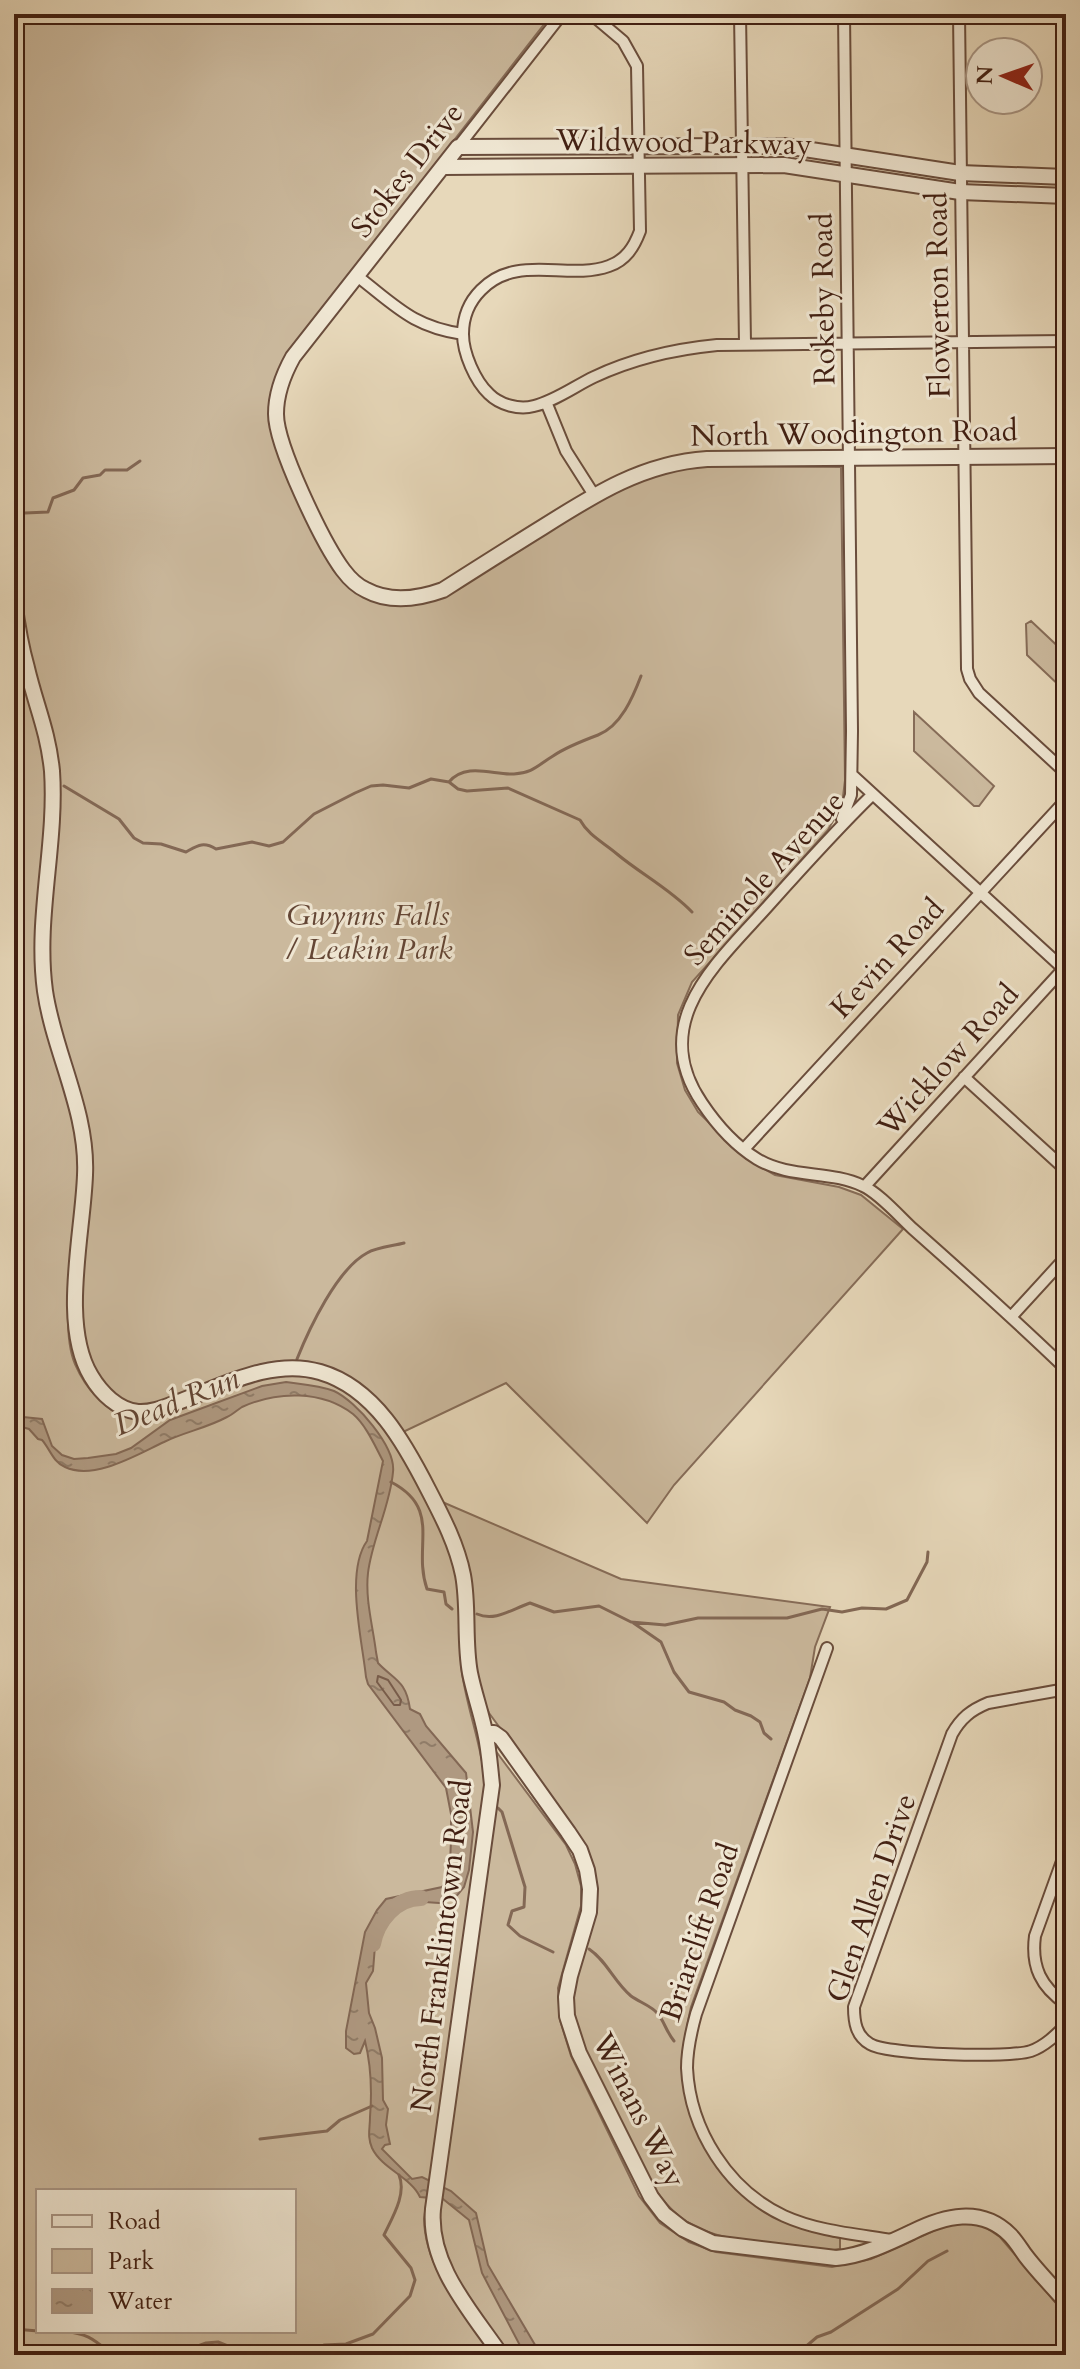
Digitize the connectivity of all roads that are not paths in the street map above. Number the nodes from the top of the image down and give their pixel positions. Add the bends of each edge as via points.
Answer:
1 (562, 14) edge
2 (591, 14) edge
3 (740, 14) edge
4 (844, 14) edge
5 (959, 14) edge
6 (742, 145) junction
7 (639, 146) junction
8 (458, 147) junction
9 (846, 155) junction
10 (743, 164) junction
11 (639, 165) junction
12 (443, 167) junction
13 (960, 173) junction
14 (846, 175) junction
15 (1066, 177) edge
16 (960, 192) junction
17 (1066, 196) edge
18 (357, 276) junction
19 (463, 334) junction
20 (962, 341) junction
21 (1066, 341) edge
22 (848, 342) junction
23 (745, 343) junction
24 (293, 357) joint
25 (546, 402) junction
26 (1066, 456) edge
27 (849, 457) junction
28 (963, 457) junction
29 (594, 495) junction
30 (14, 601) edge
31 (1066, 773) edge
32 (852, 775) junction
33 (872, 795) junction
34 (1066, 800) edge
35 (835, 831) junction
36 (980, 892) junction
37 (1065, 968) edge
38 (964, 1077) junction
39 (744, 1149) junction
40 (1066, 1170) edge
41 (865, 1186) junction
42 (1066, 1257) edge
43 (1012, 1316) junction
44 (1066, 1369) edge
45 (827, 1648) dead end
46 (1066, 1689) edge
47 (491, 1737) junction
48 (1065, 1857) edge
49 (1066, 2004) edge
50 (1066, 2025) edge
51 (893, 2241) junction
52 (1059, 2286) edge
53 (1066, 2302) edge
54 (501, 2355) edge

1 - 8 street, Stokes Drive
2 - 7 street via 634,56
3 - 6 street
4 - 9 street, Rokeby Road
5 - 13 street, Flowerton Road
6 - 7 street, Wildwood Parkway
6 - 9 street, Wildwood Parkway
6 - 10 street
7 - 8 street, Wildwood Parkway
7 - 11 street
8 - 12 street, Stokes Drive
9 - 13 street, Wildwood Parkway
9 - 14 street, Rokeby Road
10 - 11 street, Wildwood Parkway
10 - 14 street, Wildwood Parkway via 803,166
10 - 23 street
11 - 12 street, Wildwood Parkway
11 - 19 street via 640,231 624,258 606,267 519,271 497,278 471,303
12 - 18 street, Stokes Drive
13 - 15 street, Wildwood Parkway
13 - 16 street, Flowerton Road
14 - 16 street, Wildwood Parkway
14 - 22 street, Rokeby Road
16 - 17 street, Wildwood Parkway
16 - 20 street, Flowerton Road
18 - 19 street via 417,322
18 - 24 street, Stokes Drive
19 - 25 street via 473,368 494,399 524,408
20 - 21 street
20 - 22 street
20 - 28 street, Flowerton Road
22 - 23 street
22 - 27 street, Rokeby Road
23 - 25 street via 640,360
24 - 29 street, North Woodington Road via 277,400 280,441 335,558 367,591 398,599 443,590
25 - 29 street via 566,451
26 - 28 street, North Woodington Road
27 - 28 street, North Woodington Road
27 - 29 street, North Woodington Road via 677,462 639,472
27 - 32 street, Rokeby Road
28 - 31 street, Flowerton Road via 970,679
30 - 47 street, North Franklintown Road via 52,771 44,968 52,1028 85,1148 75,1311 81,1359 107,1397 136,1412 159,1409 261,1372 289,1369 332,1376 366,1399 406,1446 459,1555 471,1676
32 - 33 street
32 - 35 street, Rokeby Road via 848,806
33 - 35 street, Seminole Avenue
33 - 36 street
34 - 36 street, Kevin Road
35 - 39 street, Seminole Avenue via 705,976 685,1016 683,1060 693,1089
36 - 37 street
36 - 39 street, Kevin Road
37 - 38 street, Wicklow Road
38 - 40 street
38 - 41 street, Wicklow Road
39 - 41 street, Seminole Avenue via 783,1170
41 - 43 street
42 - 43 street
43 - 44 street
45 - 51 street, Briarclift Road via 696,2014 687,2069 706,2138 749,2193 814,2227
46 - 50 street, Glen Allen Drive via 988,1703 959,1722 854,2007 862,2038 891,2051 1017,2054 1043,2045
47 - 51 street, Winans Way via 580,1850 590,1889 589,1912 566,1997 570,2032 637,2171 664,2214 713,2243 822,2257 847,2257
47 - 54 street, North Franklintown Road via 490,1810 432,2221 442,2263
48 - 49 street via 1033,1948 1045,1986
51 - 52 street via 951,2217 980,2218 1010,2234
52 - 53 street

